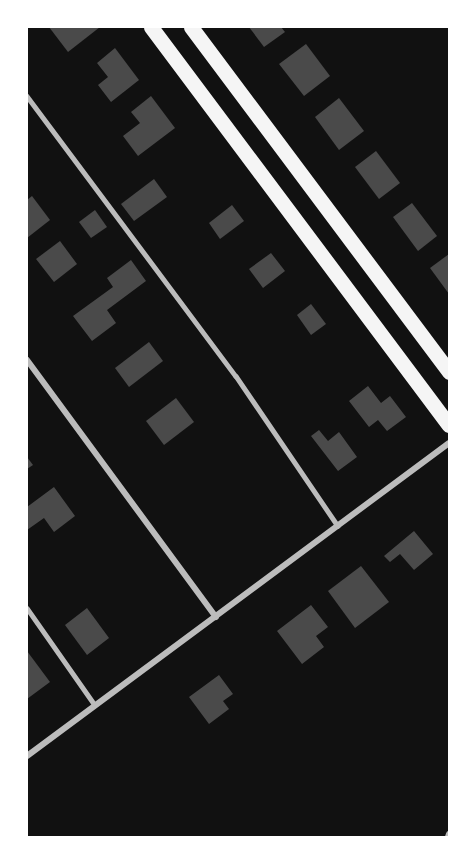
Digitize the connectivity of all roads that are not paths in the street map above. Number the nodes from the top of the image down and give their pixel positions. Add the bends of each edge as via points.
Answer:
1 (151, 27) edge
2 (191, 27) edge
3 (27, 96) edge
4 (27, 360) edge
5 (449, 372) edge
6 (449, 425) edge
7 (449, 443) edge
8 (338, 526) junction
9 (27, 608) edge
10 (216, 617) junction
11 (96, 705) junction
12 (27, 756) edge

1 - 6 main road
2 - 5 main road
3 - 8 lane via 236,376
4 - 10 street
7 - 8 street
8 - 10 street
9 - 11 lane
10 - 11 street
11 - 12 street

